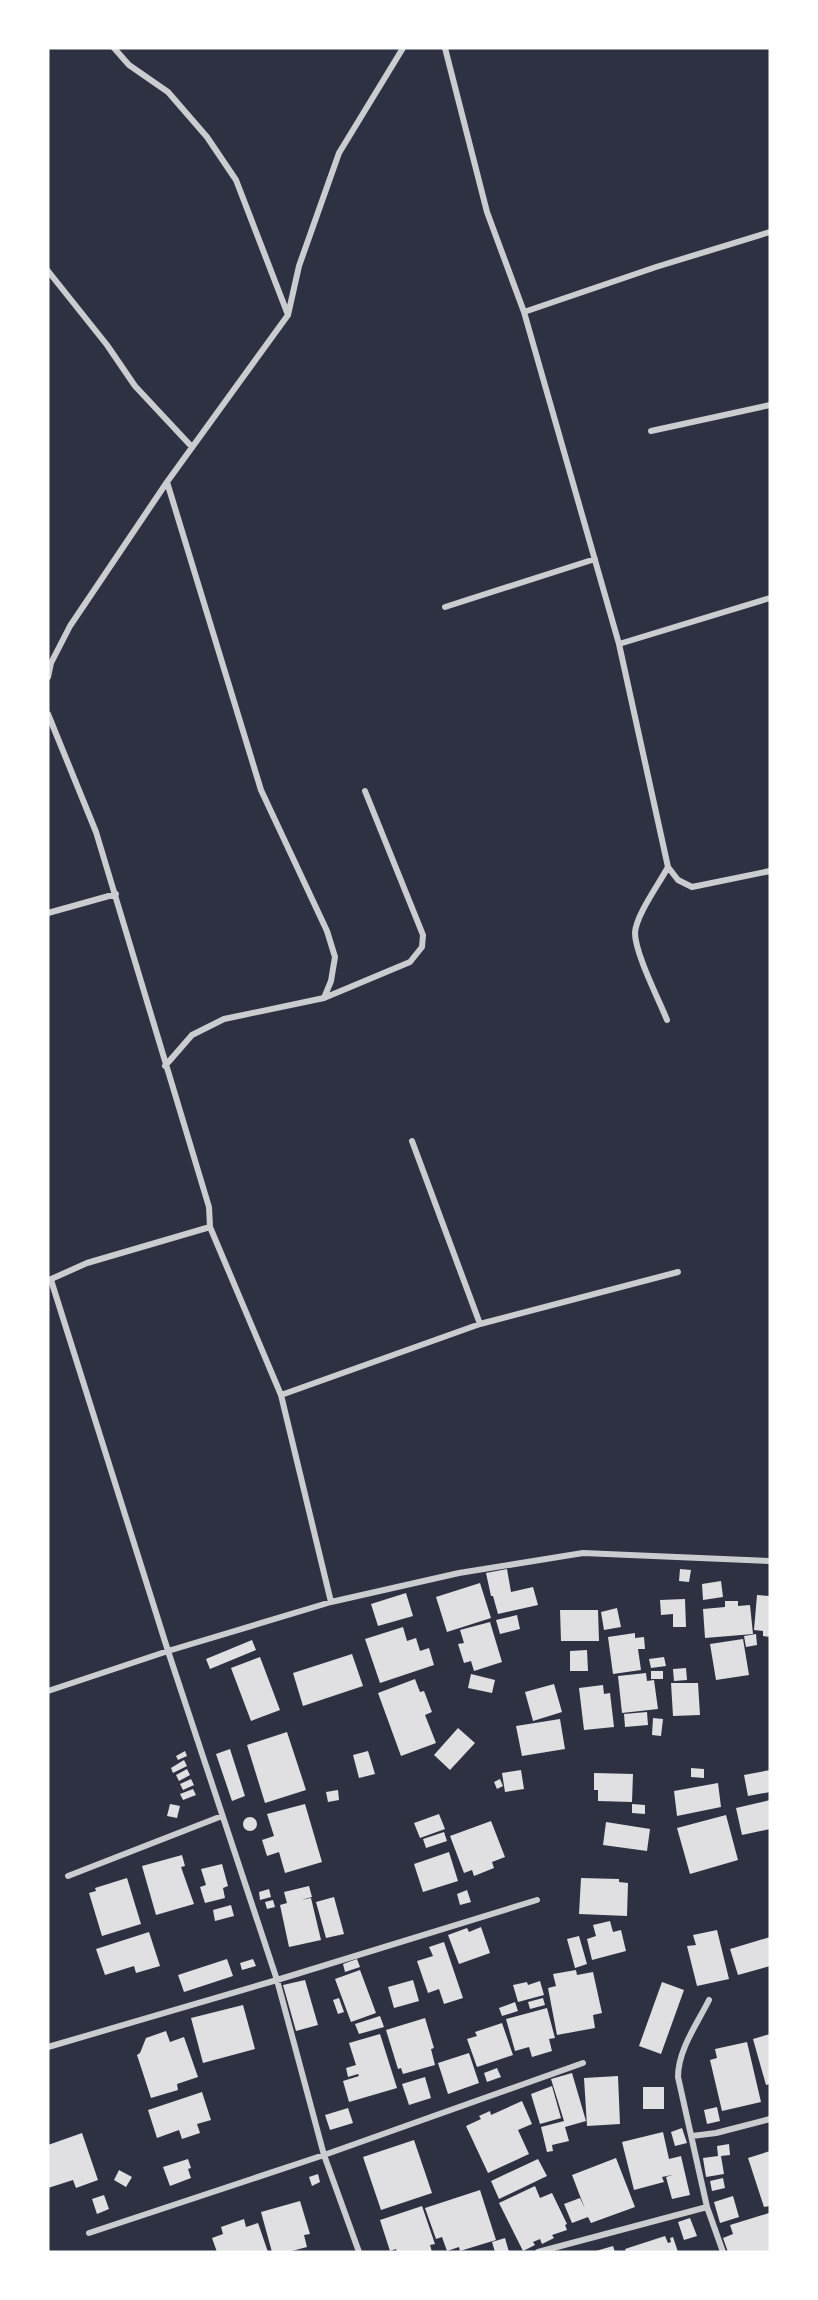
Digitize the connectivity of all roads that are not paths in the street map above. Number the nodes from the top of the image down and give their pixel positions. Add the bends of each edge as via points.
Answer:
1 (114, 48) edge
2 (403, 48) edge
3 (445, 48) edge
4 (770, 232) edge
5 (48, 271) edge
6 (524, 312) junction
7 (288, 315) junction
8 (770, 405) edge
9 (651, 431) dead end
10 (192, 447) junction
11 (167, 482) junction
12 (595, 559) junction
13 (770, 598) edge
14 (446, 608) dead end
15 (619, 644) junction
16 (48, 677) edge
17 (48, 714) edge
18 (365, 790) dead end
19 (668, 867) junction
20 (769, 874) edge
21 (116, 894) junction
22 (48, 913) edge
23 (324, 998) junction
24 (667, 1020) dead end
25 (165, 1066) junction
26 (412, 1140) dead end
27 (210, 1227) junction
28 (678, 1272) dead end
29 (49, 1280) edge
30 (480, 1323) junction
31 (281, 1395) junction
32 (770, 1561) edge
33 (331, 1602) junction
34 (168, 1651) junction
35 (48, 1691) edge
36 (222, 1816) junction
37 (68, 1876) dead end
38 (537, 1900) dead end
39 (276, 1980) junction
40 (709, 2000) dead end
41 (48, 2047) edge
42 (583, 2063) dead end
43 (770, 2119) edge
44 (692, 2136) junction
45 (324, 2155) junction
46 (707, 2207) junction
47 (89, 2233) dead end
48 (359, 2252) edge
49 (538, 2252) edge
50 (723, 2252) edge

1 - 7 street via 129,65 168,92 207,137 236,180
2 - 7 street via 339,153 299,266
3 - 6 street via 487,212
4 - 6 street
5 - 10 street via 135,386
6 - 12 street
7 - 10 street
8 - 9 street
10 - 11 street
11 - 16 street via 70,626
11 - 23 street via 261,790 336,957
12 - 14 street
12 - 15 street
13 - 15 street
15 - 19 street
17 - 21 street via 96,832
18 - 23 street via 423,935 422,947 410,962
19 - 20 street via 678,880 692,887
19 - 24 street via 635,934
21 - 22 street
21 - 25 street
23 - 25 street via 224,1018 192,1035
25 - 27 street via 209,1207
26 - 30 street
27 - 29 street via 87,1263
27 - 31 street
28 - 30 street
29 - 34 street
30 - 31 street
31 - 33 street
32 - 33 street via 584,1553 459,1573
33 - 34 street
34 - 35 street
34 - 36 street
36 - 37 street
36 - 39 street
38 - 39 street
39 - 41 street
39 - 45 street
40 - 44 street via 678,2064
42 - 45 street
43 - 44 street
44 - 46 street
45 - 47 street
45 - 48 street
46 - 49 street
46 - 50 street

